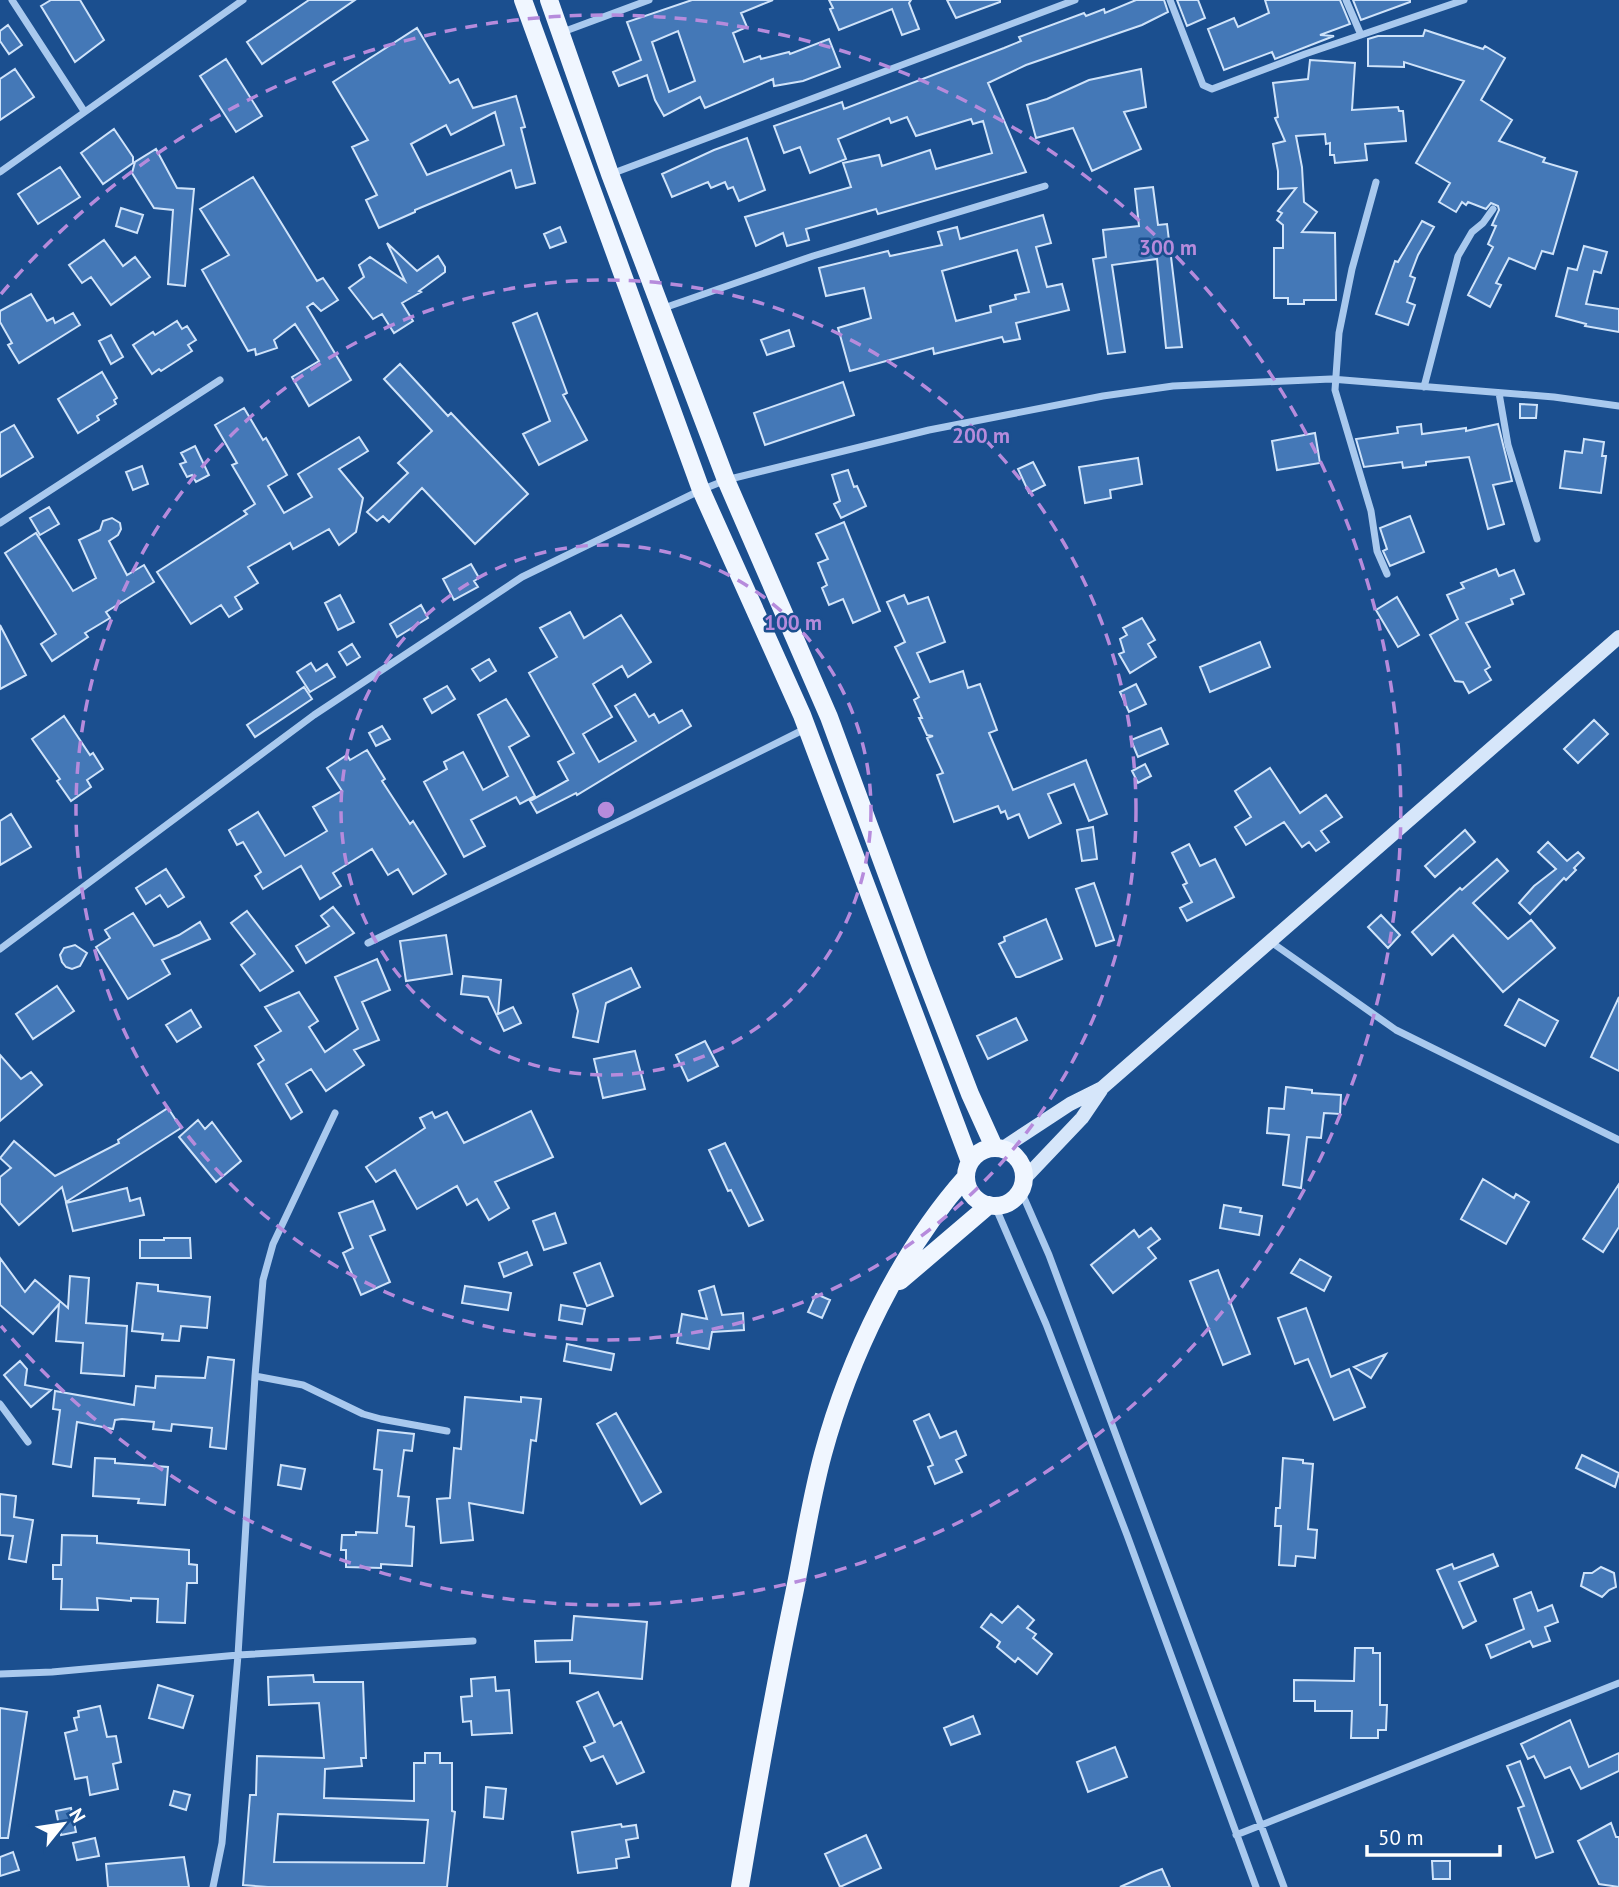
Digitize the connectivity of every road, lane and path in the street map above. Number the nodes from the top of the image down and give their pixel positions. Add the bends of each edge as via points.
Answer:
1 (12, 0) edge
2 (243, 0) edge
3 (523, 0) edge
4 (549, 0) edge
5 (649, 0) edge
6 (1076, 0) edge
7 (1170, 0) edge
8 (1346, 0) edge
9 (1464, 0) edge
10 (560, 33) junction
11 (1361, 35) junction
12 (84, 111) junction
13 (0, 172) edge
14 (610, 174) junction
15 (1376, 182) dead end
16 (1045, 186) dead end
17 (1493, 209) dead end
18 (646, 266) junction
19 (622, 276) junction
20 (660, 309) junction
21 (220, 380) dead end
22 (1336, 380) junction
23 (1424, 387) junction
24 (1499, 393) junction
25 (1619, 406) edge
26 (726, 480) junction
27 (701, 490) junction
28 (0, 523) edge
29 (1536, 539) dead end
30 (1387, 574) dead end
31 (1619, 636) edge
32 (807, 727) junction
33 (1271, 942) junction
34 (368, 943) dead end
35 (0, 949) edge
36 (1102, 1088) junction
37 (335, 1113) dead end
38 (1619, 1140) edge
39 (998, 1148) junction
40 (968, 1169) junction
41 (1023, 1185) junction
42 (992, 1206) junction
43 (891, 1287) junction
44 (255, 1376) junction
45 (0, 1404) edge
46 (447, 1431) dead end
47 (28, 1442) dead end
48 (473, 1640) dead end
49 (238, 1655) junction
50 (0, 1674) edge
51 (1619, 1683) edge
52 (1261, 1826) junction
53 (1236, 1835) junction
54 (212, 1887) edge
55 (740, 1887) edge
56 (1256, 1887) edge
57 (1284, 1887) edge

1 - 12 street
2 - 12 street
3 - 19 main road
4 - 10 main road
5 - 10 street
6 - 14 street
7 - 11 street via 1208,89
8 - 11 street
9 - 11 street
10 - 14 main road
12 - 13 street
14 - 18 main road
15 - 22 street via 1339,333
16 - 20 street via 813,256
17 - 23 street via 1458,256
18 - 19 main road
18 - 20 main road
19 - 27 main road
20 - 26 main road
21 - 28 street
22 - 23 street
22 - 26 street via 1173,386 1103,396 929,430
22 - 30 street via 1337,400
23 - 24 street
24 - 25 street
24 - 29 street via 1508,445
26 - 27 street
26 - 39 main road via 829,717 970,1094
27 - 32 main road
27 - 35 street via 522,577 314,715
31 - 33 main road
32 - 34 street
32 - 40 main road
33 - 36 main road
33 - 38 street via 1396,1030
36 - 39 main road
36 - 41 main road
37 - 44 street via 273,1244 263,1280
39 - 40 main road via 976,1154
39 - 41 main road via 1017,1157
40 - 42 main road via 973,1195
40 - 43 main road
41 - 42 main road via 1008,1204
41 - 52 street
42 - 43 main road
42 - 53 street via 1046,1324
43 - 55 main road via 844,1387 823,1454
44 - 46 street via 303,1385 363,1414
44 - 49 street
45 - 47 street
48 - 49 street
49 - 50 street
49 - 54 street via 222,1843
51 - 52 street
52 - 53 street
52 - 57 street
53 - 56 street

